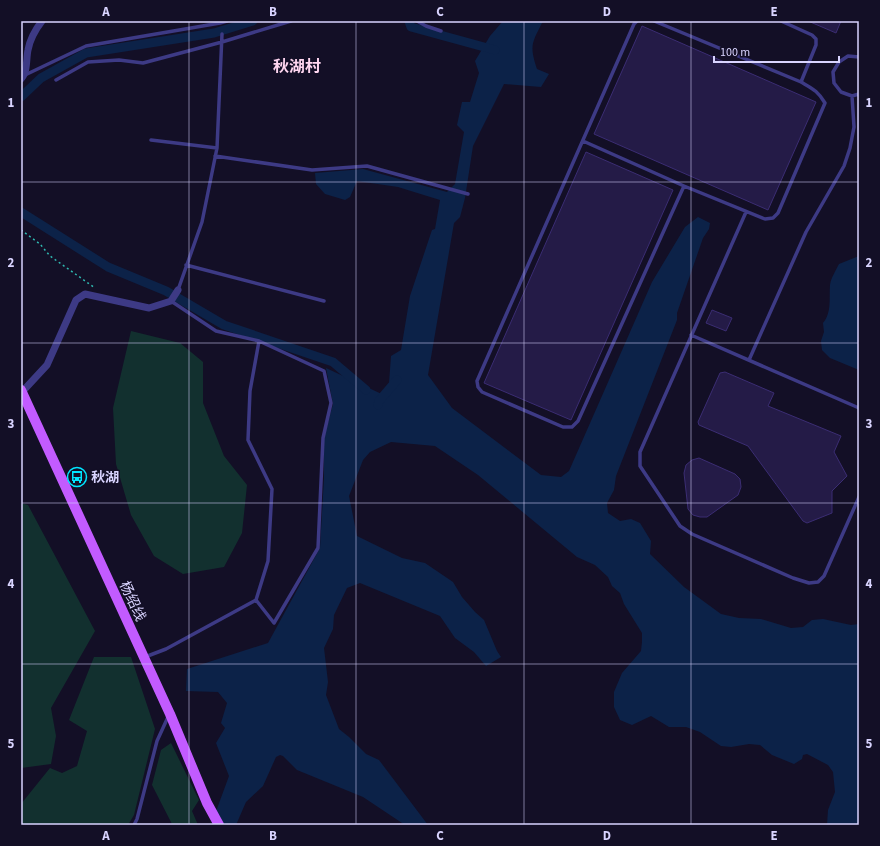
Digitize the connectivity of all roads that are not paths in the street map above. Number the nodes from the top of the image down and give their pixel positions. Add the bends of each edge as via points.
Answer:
1 (42, 21) edge
2 (227, 21) edge
3 (291, 21) edge
4 (417, 21) edge
5 (637, 21) edge
6 (654, 21) edge
7 (781, 21) edge
8 (441, 31) dead end
9 (222, 34) dead end
10 (222, 42) junction
11 (859, 57) edge
12 (23, 77) edge
13 (56, 80) dead end
14 (801, 82) junction
15 (859, 94) edge
16 (852, 96) junction
17 (151, 140) dead end
18 (583, 141) junction
19 (217, 148) junction
20 (215, 156) junction
21 (684, 186) junction
22 (468, 194) dead end
23 (746, 212) junction
24 (186, 265) junction
25 (178, 290) joint
26 (171, 301) junction
27 (324, 302) dead end
28 (691, 335) junction
29 (259, 341) junction
30 (749, 360) junction
31 (22, 391) edge
32 (859, 408) edge
33 (859, 497) edge
34 (256, 600) junction
35 (144, 658) junction
36 (170, 714) junction
37 (134, 825) edge
38 (219, 825) edge

1 - 12 street via 33,33
2 - 12 lane via 86,46
3 - 10 lane
4 - 8 lane
5 - 18 lane
6 - 14 lane
7 - 14 lane via 816,39
9 - 10 lane
10 - 13 lane via 143,63 119,60 88,62
10 - 19 lane
11 - 16 lane via 848,56 838,62 833,72 834,83 841,92
14 - 23 lane via 815,90 825,104 778,213 773,218 765,219
15 - 16 lane
16 - 30 lane via 854,127 844,166 806,232
17 - 19 lane
18 - 21 lane
18 - 21 lane via 477,381 482,392 563,427 572,427 578,421
19 - 20 lane
20 - 22 lane via 312,170 367,166
20 - 24 lane via 202,222
21 - 23 lane
23 - 28 lane
24 - 25 lane
24 - 27 lane
25 - 26 street
26 - 29 lane via 216,331
26 - 31 street via 149,308 85,294 76,300 47,365
28 - 30 lane
28 - 33 lane via 640,452 640,466 680,526 692,534 809,584 818,582 824,576
29 - 34 lane via 250,391 248,440 272,489 268,561
29 - 34 lane via 324,371 330,403 323,438 318,548 274,623
30 - 32 lane
31 - 35 main road, 杨绍线
34 - 35 lane via 166,649
35 - 36 main road, 杨绍线
36 - 37 lane via 157,741
36 - 38 main road, 杨绍线 via 207,803

